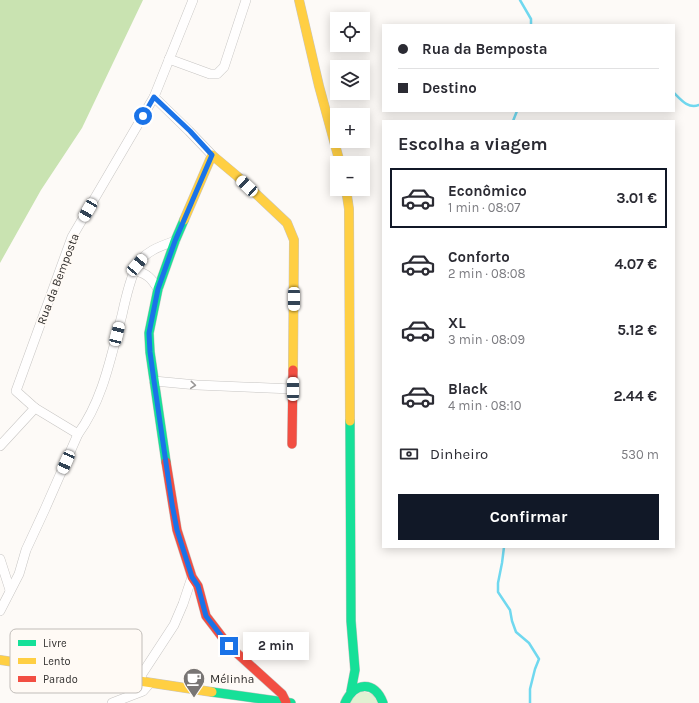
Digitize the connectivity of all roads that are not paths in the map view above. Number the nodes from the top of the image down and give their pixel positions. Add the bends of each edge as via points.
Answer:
1 (193, 0) edge
2 (246, 0) edge
3 (299, 0) edge
4 (169, 59) junction
5 (154, 97) junction
6 (212, 155) junction
7 (338, 156) edge
8 (347, 196) edge
9 (175, 241) junction
10 (135, 271) junction
11 (158, 289) junction
12 (154, 381) junction
13 (293, 389) junction
14 (35, 408) junction
15 (78, 434) junction
16 (292, 444) dead end
17 (0, 446) edge
18 (0, 558) edge
19 (192, 577) junction
20 (10, 590) junction
21 (0, 611) edge
22 (0, 660) edge
23 (10, 662) edge
24 (355, 670) junction
25 (142, 683) edge
26 (145, 683) junction
27 (376, 690) junction
28 (142, 691) edge
29 (138, 693) edge
30 (347, 697) edge
31 (289, 702) edge
32 (112, 703) edge
33 (335, 703) edge
34 (383, 703) edge

1 - 4 street, Rua da Bemposta
2 - 4 street via 224,67 217,74 210,74
3 - 7 street
4 - 5 street, Rua da Bemposta
5 - 6 street
5 - 14 street, Rua da Bemposta via 72,238 16,391
6 - 9 street
6 - 13 street via 287,223 294,240
8 - 24 street via 351,621
9 - 10 street via 156,248 145,256
9 - 11 street
10 - 11 street via 143,272 152,279
10 - 15 street via 98,399
11 - 12 street via 149,333
12 -> 13 street
12 - 19 street via 177,530
13 - 16 street
14 - 15 street
14 - 17 street
15 - 20 street
18 - 20 street
19 - 26 street via 174,625 142,674
19 - 31 street via 198,586 206,616 229,646
20 - 21 street
22 - 23 street
24 - 27 street
24 - 30 street
25 - 26 street
26 - 28 street
26 - 31 street
27 - 30 street via 363,686 356,688
27 - 34 street
29 - 32 street
30 - 33 street

